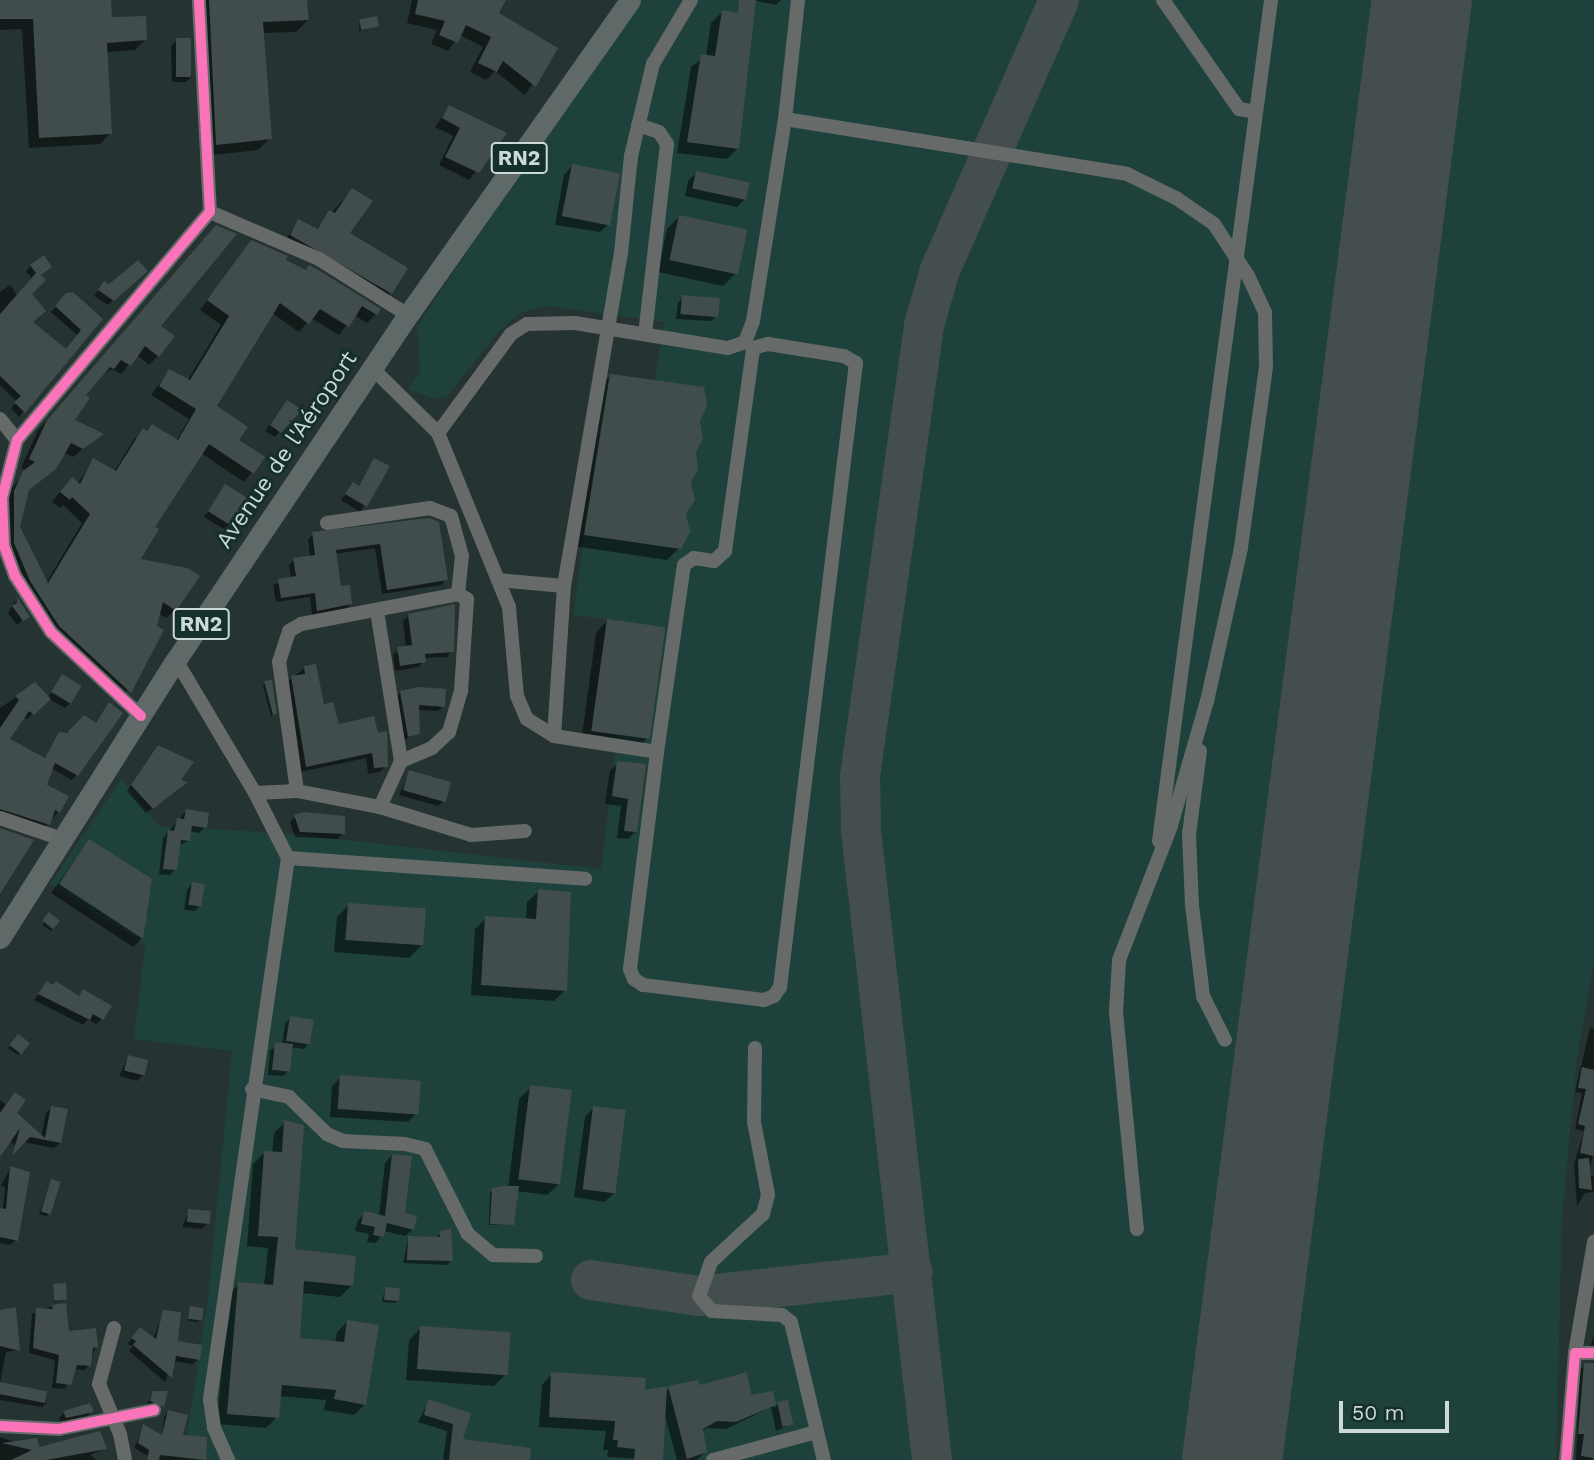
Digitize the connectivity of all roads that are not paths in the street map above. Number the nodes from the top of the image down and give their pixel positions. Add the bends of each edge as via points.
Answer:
1 (199, 0) edge
2 (630, 0) edge
3 (691, 0) edge
4 (799, 0) edge
5 (1163, 0) edge
6 (1271, 0) edge
7 (1255, 112) junction
8 (785, 119) junction
9 (638, 125) junction
10 (210, 212) junction
11 (1236, 257) junction
12 (408, 315) junction
13 (608, 329) junction
14 (645, 332) junction
15 (374, 370) junction
16 (0, 419) edge
17 (438, 433) junction
18 (17, 440) junction
19 (1, 498) edge
20 (327, 523) dead end
21 (2, 547) edge
22 (498, 580) junction
23 (564, 586) junction
24 (458, 594) junction
25 (377, 611) junction
26 (176, 660) junction
27 (1207, 701) junction
28 (141, 716) junction
29 (554, 736) junction
30 (657, 752) junction
31 (401, 761) junction
32 (296, 791) junction
33 (255, 793) junction
34 (380, 807) junction
35 (0, 818) edge
36 (525, 831) dead end
37 (62, 839) junction
38 (288, 858) junction
39 (1156, 860) junction
40 (585, 880) dead end
41 (0, 938) edge
42 (1226, 1040) dead end
43 (755, 1048) dead end
44 (251, 1089) junction
45 (1137, 1229) dead end
46 (1594, 1242) edge
47 (536, 1256) dead end
48 (114, 1328) dead end
49 (1575, 1353) junction
50 (1594, 1353) edge
51 (154, 1410) dead end
52 (113, 1417) junction
53 (0, 1426) edge
54 (816, 1432) junction
55 (127, 1459) edge
56 (228, 1460) edge
57 (713, 1460) edge
58 (824, 1460) edge
59 (1566, 1460) edge

1 - 10 street
2 - 12 highway, Avenue de l'Aéroport / RN2
3 - 9 street via 653,64
4 - 8 street
5 - 7 street via 1239,109
6 - 7 street
7 - 11 street
8 - 11 street via 1126,174 1176,198 1213,224
8 - 14 street via 750,334 738,347 728,348
9 - 13 street
9 - 14 street via 659,132 667,144
10 - 12 street via 319,258
10 - 18 street
11 - 27 street via 1265,312 1266,367 1241,548
11 - 39 street
12 - 15 highway, Avenue de l'Aéroport / RN2
13 - 14 street
13 - 17 street via 549,321 527,324 511,334
13 - 23 street
15 - 17 street
15 - 26 highway, Avenue de l'Aéroport / RN2
16 - 18 street
17 - 22 street
18 - 19 street
19 - 21 street
20 - 24 street via 442,509 451,516 462,556
21 - 28 street via 51,632
22 - 23 street
22 - 29 street via 514,631 522,710 538,729
23 - 29 street
24 - 25 street
24 - 31 street via 467,599 466,647 461,691 449,732 432,748
25 - 31 street
25 - 32 street via 301,624 289,631 282,644 282,703
26 - 28 highway, Avenue de l'Aéroport / RN2
26 - 33 street
27 - 39 street via 1171,826
27 - 42 street via 1189,834 1192,905 1203,996
28 - 37 highway, Avenue de l'Aéroport / RN2
29 - 30 street
30 - 30 street via 684,565 694,558 714,561 725,551 753,348 768,344 850,358 856,363 857,382 780,987 774,996 751,998 643,985 634,979 630,969
31 - 34 street
32 - 33 street
32 - 34 street
33 - 38 street
34 - 36 street via 471,835
35 - 37 street
37 - 41 highway, Avenue de l'Aéroport / RN2
38 - 40 street
38 - 44 street
39 - 45 street via 1119,960 1116,1012
43 - 54 street via 754,1122 768,1195 762,1214 711,1262 699,1296 712,1311 782,1315 791,1322
44 - 47 street via 289,1097 327,1134 343,1141 425,1149 468,1234 493,1255
44 - 56 street via 210,1399 214,1428
46 - 49 street
48 - 52 street via 99,1384
49 - 50 street
49 - 59 street
51 - 52 street
52 - 53 street via 60,1429
52 - 55 street
54 - 57 street
54 - 58 street

